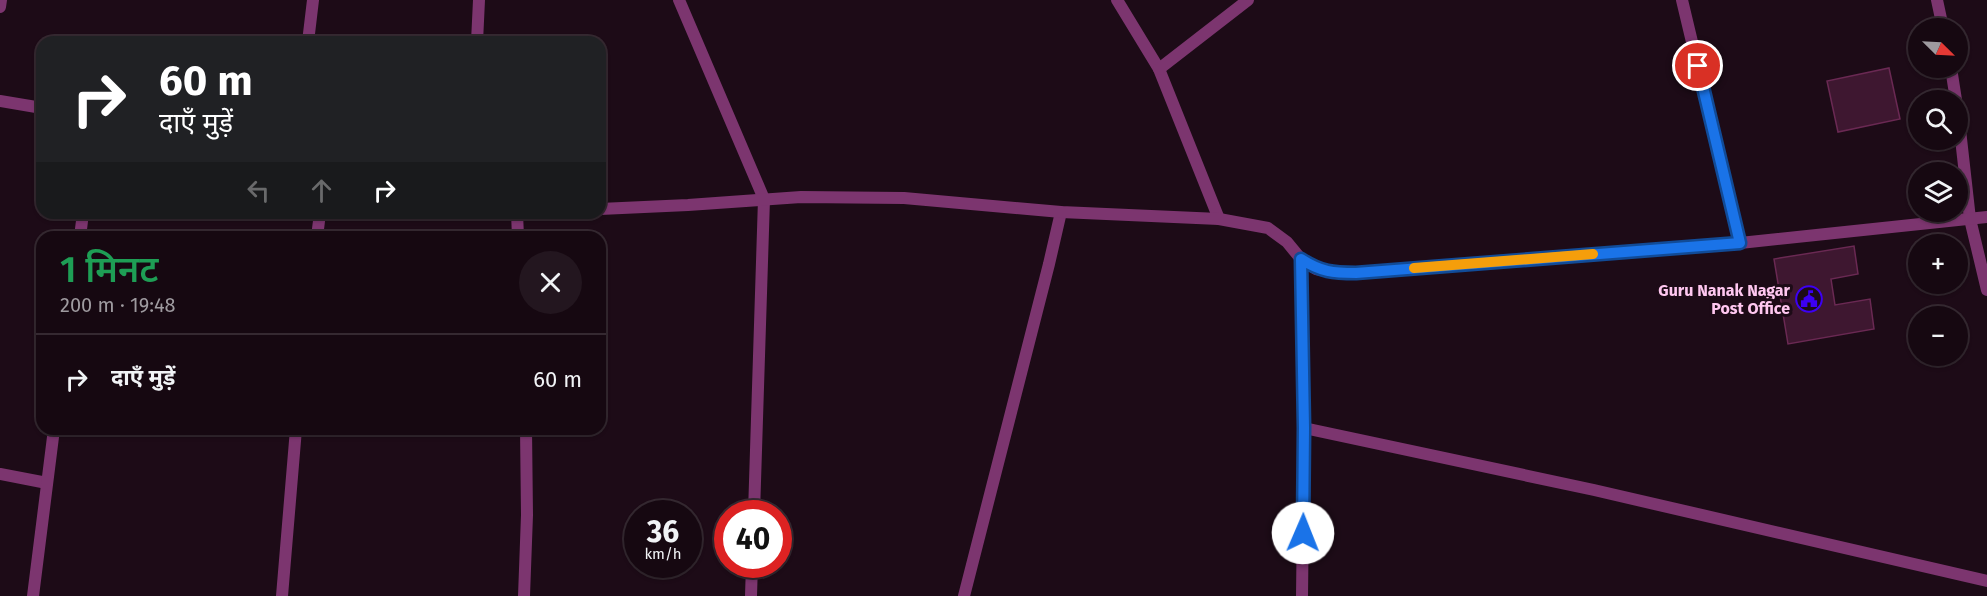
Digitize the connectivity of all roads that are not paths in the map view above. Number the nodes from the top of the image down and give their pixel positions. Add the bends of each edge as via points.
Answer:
1 (2, 0) edge
2 (313, 0) edge
3 (479, 0) edge
4 (679, 0) edge
5 (1117, 0) edge
6 (1248, 0) edge
7 (1682, 0) edge
8 (1937, 0) edge
9 (0, 7) edge
10 (1941, 18) edge
11 (310, 36) edge
12 (477, 36) edge
13 (1159, 69) junction
14 (0, 101) edge
15 (36, 107) edge
16 (1962, 150) edge
17 (764, 199) junction
18 (606, 209) edge
19 (1061, 212) junction
20 (1987, 217) edge
21 (1219, 219) junction
22 (1970, 219) junction
23 (1740, 243) junction
24 (1301, 259) junction
25 (1987, 290) edge
26 (1304, 428) junction
27 (53, 435) edge
28 (295, 435) edge
29 (526, 435) edge
30 (0, 474) edge
31 (47, 483) junction
32 (754, 500) edge
33 (752, 578) edge
34 (1987, 581) edge
35 (33, 596) edge
36 (282, 596) edge
37 (524, 596) edge
38 (751, 596) edge
39 (964, 596) edge
40 (1302, 596) edge

1 - 9 street
2 - 11 street
3 - 12 street
4 - 17 street
5 - 13 street
6 - 13 street
7 - 23 street
8 - 10 street
13 - 21 street
14 - 15 street
16 - 22 street
17 - 18 street
17 - 19 street via 904,198
17 - 32 street
19 - 21 street
19 - 39 street
20 - 22 street
21 - 24 street via 1268,228
22 - 23 street
22 - 25 street
23 - 24 street via 1356,273 1316,269
24 - 26 street
26 - 34 street
26 - 40 street
27 - 31 street
28 - 36 street
29 - 37 street
30 - 31 street
31 - 35 street
33 - 38 street

